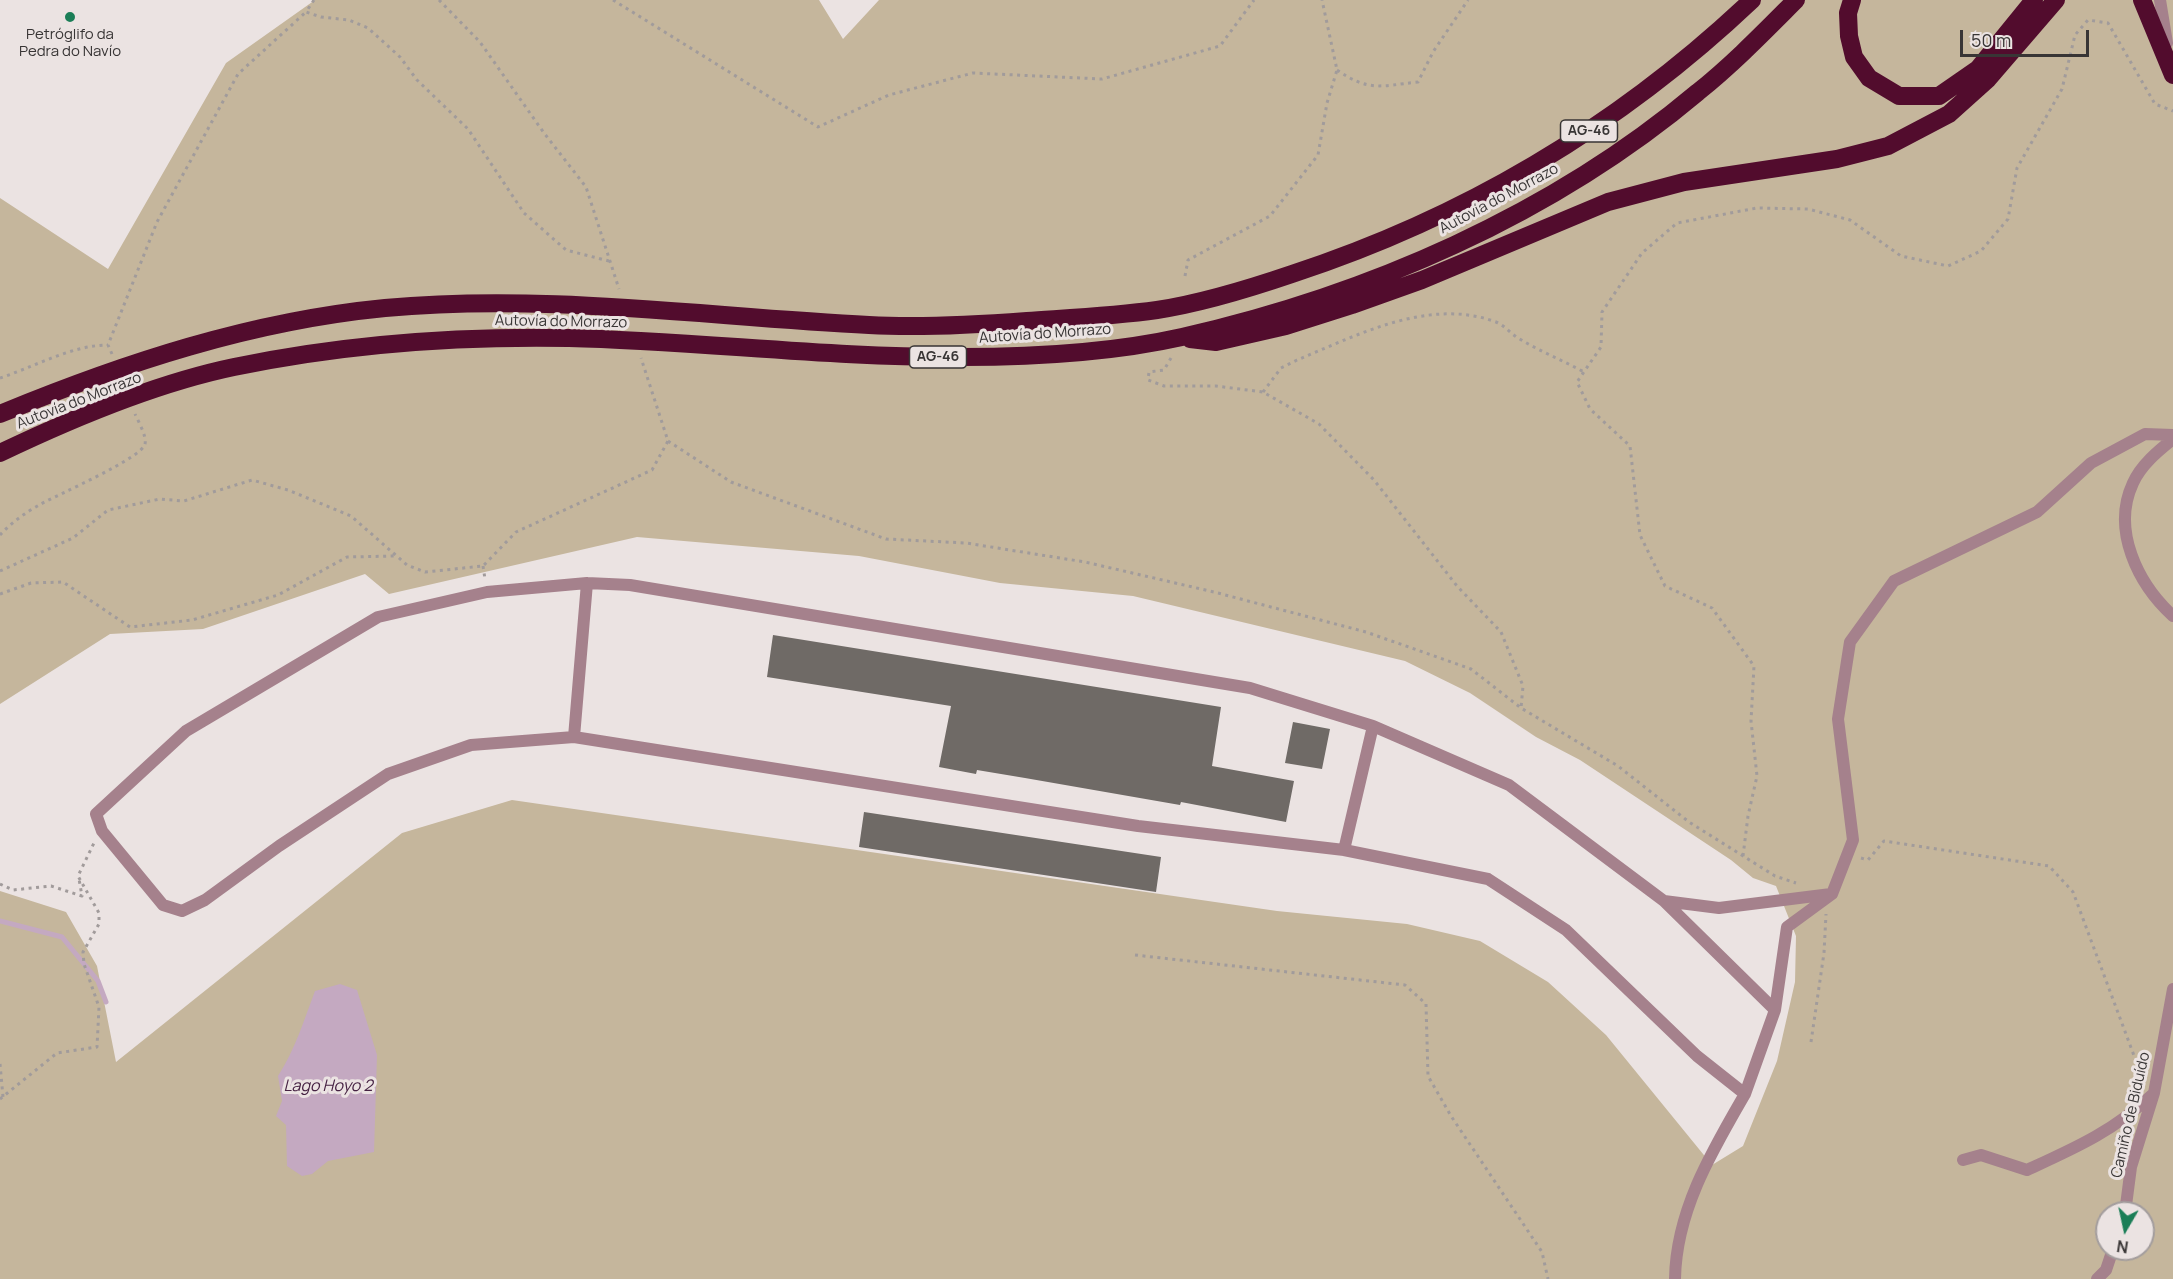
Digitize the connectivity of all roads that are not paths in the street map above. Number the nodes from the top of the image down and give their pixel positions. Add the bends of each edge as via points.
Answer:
1 (1752, 0) edge
2 (1796, 0) edge
3 (1852, 0) edge
4 (2034, 0) edge
5 (2056, 0) edge
6 (2142, 0) edge
7 (2160, 0) edge
8 (2173, 70) edge
9 (2173, 75) edge
10 (1178, 347) junction
11 (0, 414) edge
12 (2173, 437) edge
13 (0, 453) edge
14 (587, 583) junction
15 (2173, 616) edge
16 (1373, 726) junction
17 (574, 737) junction
18 (1344, 850) junction
19 (1828, 897) junction
20 (1664, 901) junction
21 (2173, 988) edge
22 (1775, 1010) junction
23 (2154, 1093) junction
24 (1745, 1094) junction
25 (1963, 1160) dead end
26 (2127, 1201) edge
27 (2109, 1261) edge
28 (1675, 1279) edge
29 (2097, 1279) edge

1 - 11 highway, Autovía do Morrazo / AG-46 via 1685,60 1597,126 1506,183 1405,233 1246,290 1160,310 956,326 870,325 661,309 490,303 386,308 296,319 168,352
2 - 10 highway, Autovía do Morrazo / AG-46 via 1695,95 1639,137 1553,192 1443,250 1346,290
3 - 4 highway via 1849,36 1854,57 1869,78 1899,96 1939,96 1978,69
5 - 10 highway via 1988,79 1949,114 1888,146 1837,159 1684,182 1608,202 1352,305 1286,326
6 - 9 highway
7 - 8 street
10 - 13 highway, Autovía do Morrazo / AG-46 via 964,357 879,356 570,338 403,342 230,368 81,417
12 - 15 street via 2134,481 2126,519 2126,538 2135,564 2155,598
12 - 19 street via 2145,434 2091,463 2037,512 1894,581 1850,642 1838,719 1853,840
14 - 16 street via 630,585 1250,688
14 - 17 street
14 - 17 street via 487,592 378,617 186,731 96,814 102,831 163,905 182,911 205,900 388,774 471,745
16 - 18 street
16 - 20 street via 1509,785
17 - 18 street via 1138,826
18 - 24 street via 1488,879 1566,930 1697,1056
19 - 20 street via 1719,908
19 - 22 street via 1787,927
20 - 22 street
21 - 23 street, Camiño de Biduído
22 - 24 street
23 - 25 street via 2098,1137 2027,1170 1981,1155
23 - 26 street, Camiño de Biduído via 2132,1167
24 - 28 street via 1703,1167 1676,1252
27 - 29 street

